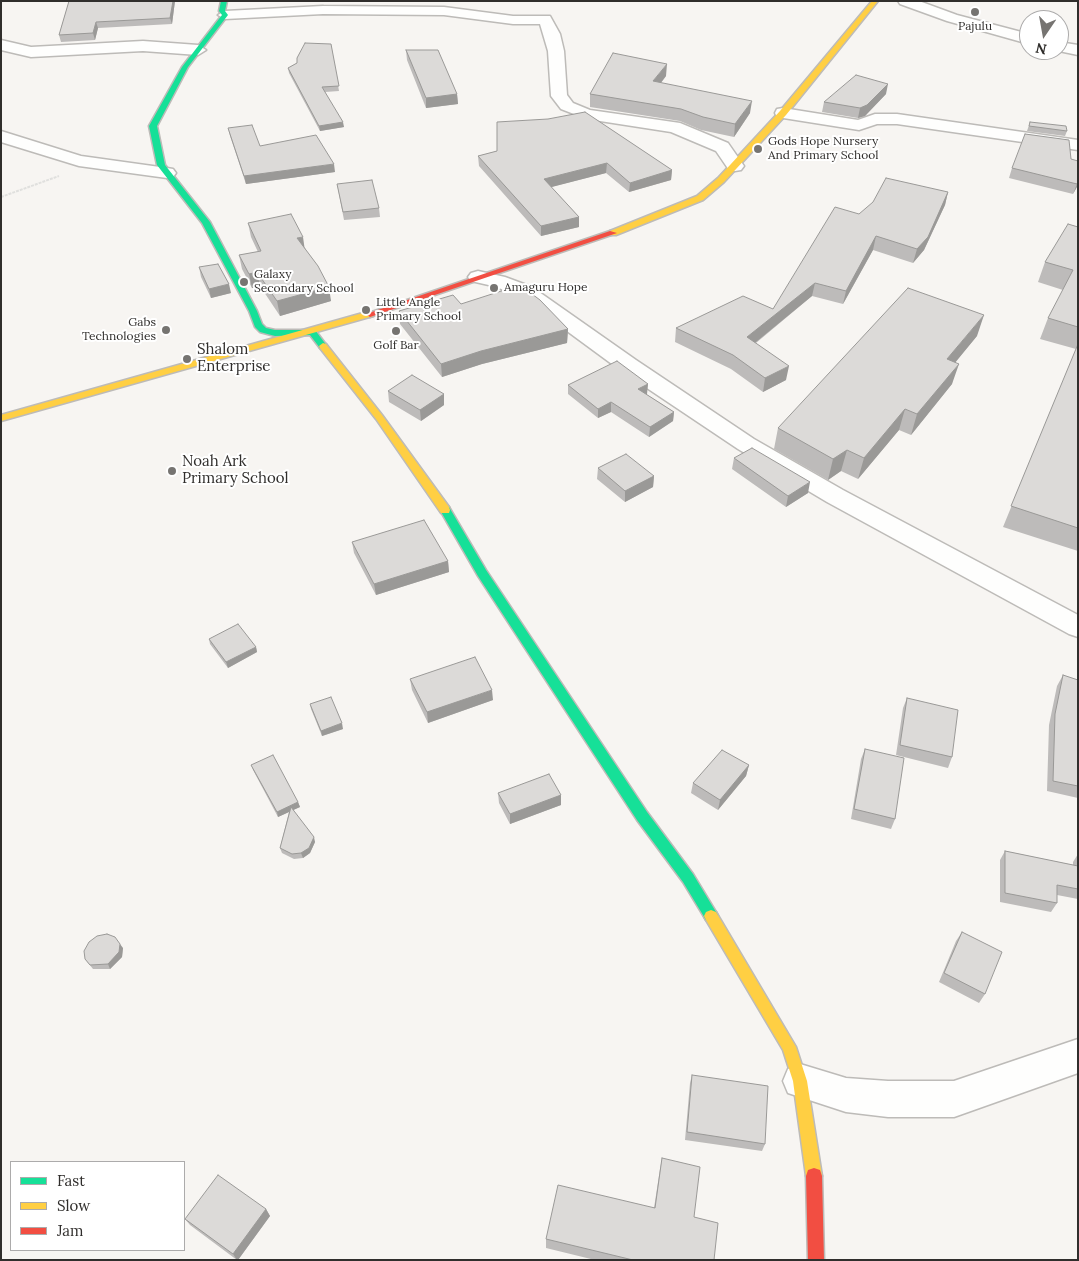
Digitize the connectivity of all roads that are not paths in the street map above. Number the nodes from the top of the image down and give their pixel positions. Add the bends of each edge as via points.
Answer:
1 (875, 1) edge
2 (905, 1) edge
3 (224, 8) edge
4 (1019, 36) edge
5 (1, 45) edge
6 (198, 50) junction
7 (783, 113) junction
8 (1, 136) edge
9 (1078, 145) edge
10 (735, 166) junction
11 (167, 172) junction
12 (478, 277) junction
13 (312, 332) junction
14 (1, 418) edge
15 (1078, 627) edge
16 (1078, 1056) edge
17 (800, 1081) junction
18 (816, 1260) edge

1 - 7 street
2 - 4 street
3 - 6 street
3 - 10 street via 444,12 513,20 542,13 556,51 559,96 567,106 587,114 674,127 722,147
5 - 6 street via 31,52 143,46
6 - 11 street via 153,126 161,166
7 - 9 street via 859,125 875,119 897,119
7 - 10 street
8 - 11 street via 79,161
10 - 12 street via 700,198 596,240
11 - 13 street via 206,222 258,325 275,333
12 - 13 street via 432,295
12 - 15 street via 525,291 746,444 835,496
13 - 14 street
13 - 17 street via 416,468 642,816 688,878 777,1024 789,1047
16 - 17 street via 954,1099 863,1097
17 - 18 street via 814,1178

